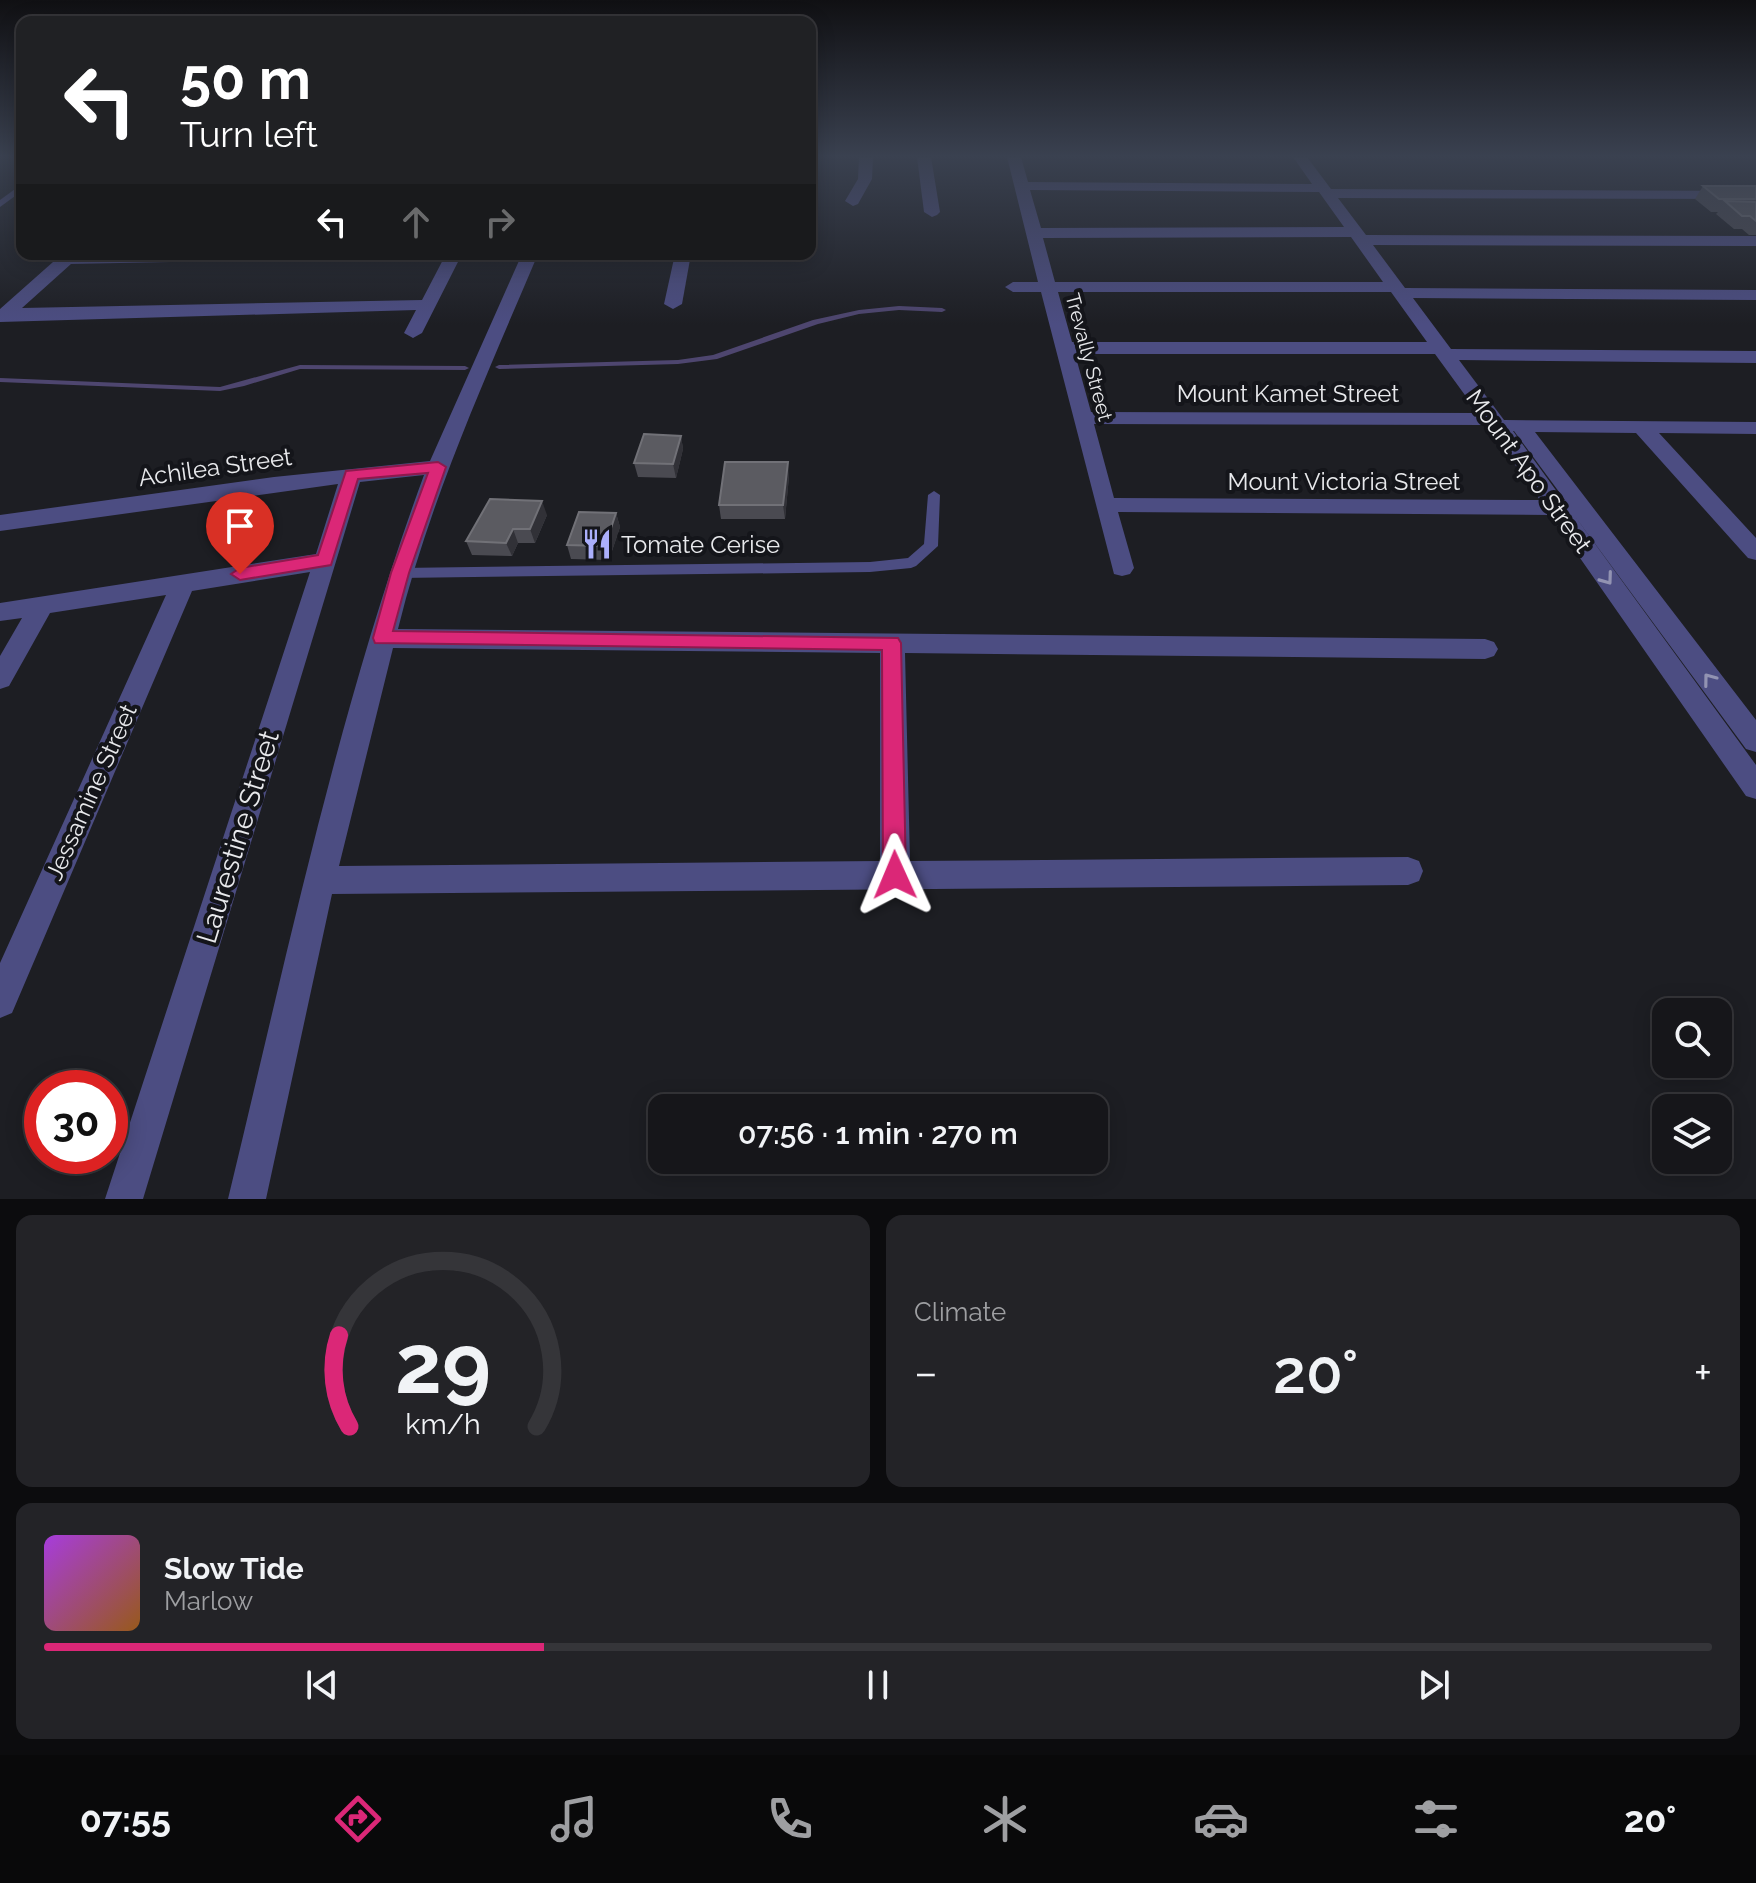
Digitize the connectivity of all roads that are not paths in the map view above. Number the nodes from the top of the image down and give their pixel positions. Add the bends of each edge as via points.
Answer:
1 (1029, 213) edge
2 (1341, 213) edge
3 (1034, 233) junction
4 (1358, 236) junction
5 (1756, 241) edge
6 (65, 260) edge
7 (451, 260) edge
8 (527, 260) edge
9 (682, 260) edge
10 (1013, 287) dead end
11 (1048, 287) junction
12 (1398, 290) junction
13 (1756, 295) edge
14 (673, 304) dead end
15 (427, 305) junction
16 (3, 316) edge
17 (413, 333) dead end
18 (1064, 348) junction
19 (1442, 351) junction
20 (1756, 357) edge
21 (1083, 418) junction
22 (1756, 428) edge
23 (1509, 429) junction
24 (1648, 433) junction
25 (1756, 439) edge
26 (438, 467) junction
27 (352, 475) junction
28 (934, 495) dead end
29 (1105, 505) junction
30 (1556, 508) junction
31 (1581, 508) junction
32 (0, 523) edge
33 (1756, 552) edge
34 (325, 561) junction
35 (1122, 568) dead end
36 (400, 573) junction
37 (183, 583) junction
38 (42, 605) junction
39 (0, 612) edge
40 (382, 638) junction
41 (892, 643) junction
42 (1485, 649) dead end
43 (0, 679) edge
44 (1756, 741) edge
45 (1756, 787) edge
46 (1408, 871) dead end
47 (895, 875) junction
48 (320, 880) junction
49 (0, 1001) edge
50 (124, 1199) edge
51 (247, 1199) edge

1 - 3 street, Trevally Street
2 - 4 street, Mount Apo Street
3 - 4 street
3 - 11 street, Trevally Street
4 - 5 street
4 - 12 street, Mount Apo Street
6 - 16 street
7 - 15 street
8 - 26 street
9 - 14 street
10 - 11 street
11 - 12 street
11 - 18 street, Trevally Street
12 - 13 street
12 - 19 street, Mount Apo Street
15 - 16 street
15 - 17 street
18 - 19 street
18 - 21 street, Trevally Street
19 - 20 street
19 - 23 street, Mount Apo Street
21 - 23 street, Mount Kamet Street
21 - 29 street, Trevally Street
22 - 24 street, Mount Kamet Street
23 - 24 street, Mount Kamet Street
23 - 30 street, Mount Apo Street
23 - 31 street, Mount Apo Street
24 - 25 street, Mount Kamet Street
24 - 33 street
26 - 27 street, Achilea Street
26 - 36 street
27 - 32 street, Achilea Street
27 - 34 street, Laurestine Street
28 - 36 lane via 931,546 911,563
29 - 30 street, Mount Victoria Street
29 - 35 street, Trevally Street
30 - 31 street, Mount Victoria Street
30 -> 45 street, Mount Apo Street
44 -> 31 street, Mount Apo Street
34 - 37 street
34 - 50 street, Laurestine Street
36 - 40 street
37 - 38 street
37 - 49 street, Jessamine Street
38 - 39 street
38 - 43 street
40 - 41 street
40 - 48 street
41 - 42 street
41 - 47 street
46 - 47 street
47 - 48 street
48 - 51 street

